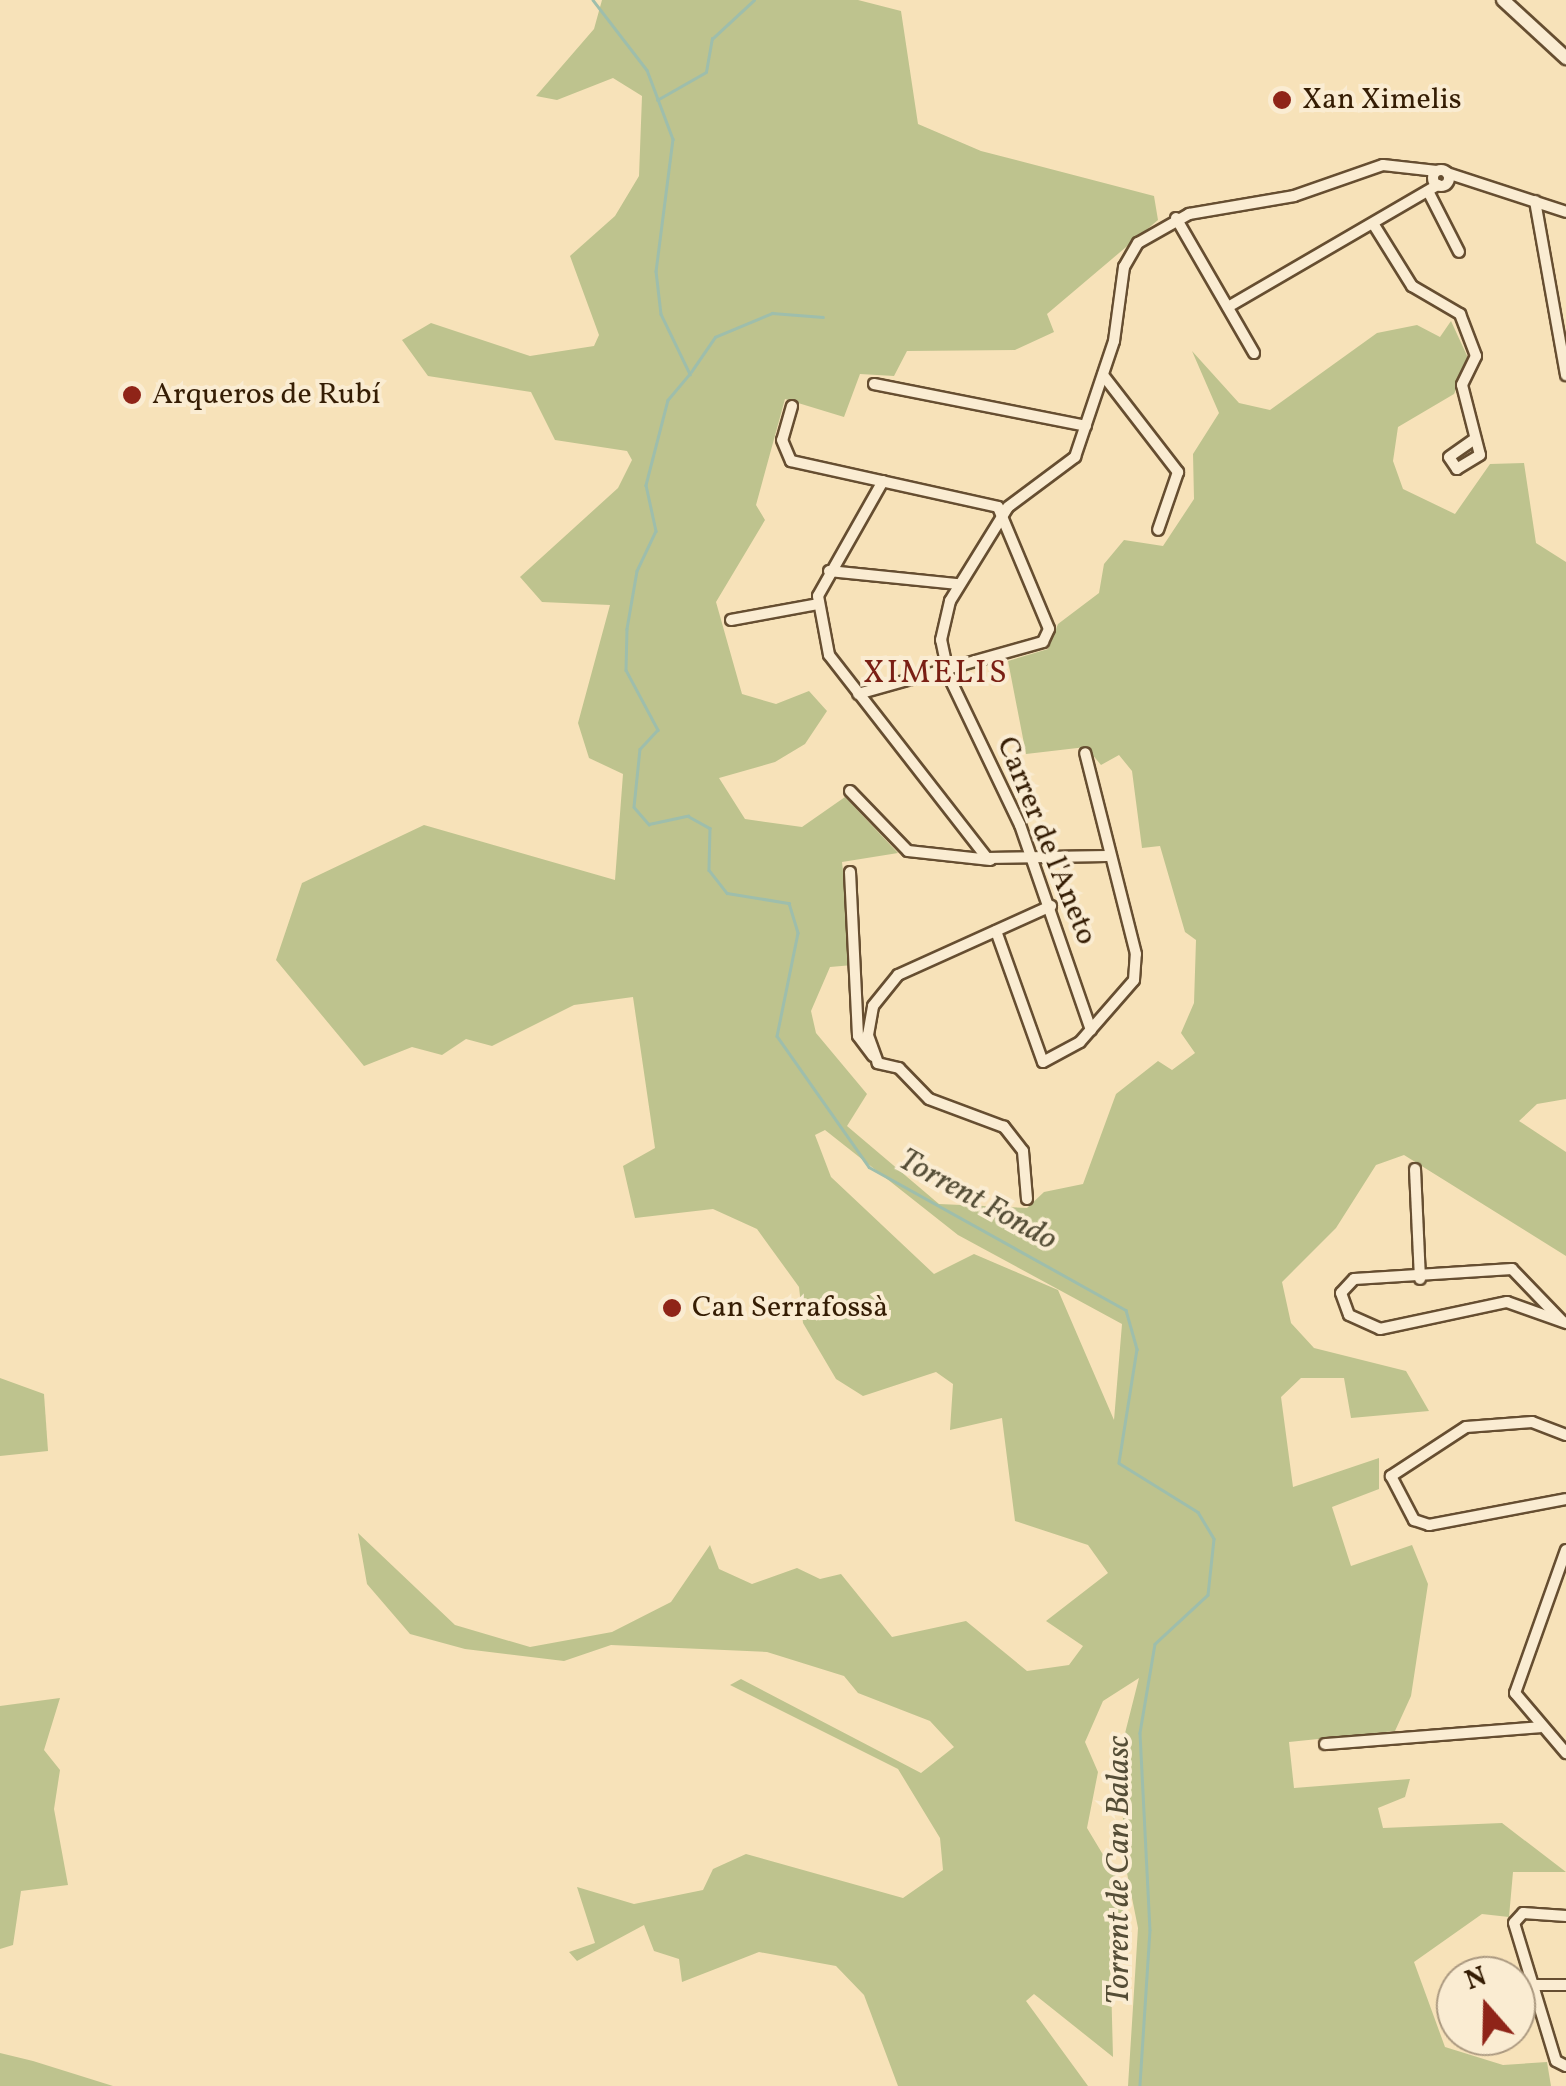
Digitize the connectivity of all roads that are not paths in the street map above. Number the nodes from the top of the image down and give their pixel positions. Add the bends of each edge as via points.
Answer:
1 (1503, 0) edge
2 (1566, 58) edge
3 (1437, 181) junction
4 (1535, 200) junction
5 (1566, 212) edge
6 (1176, 218) junction
7 (1374, 225) junction
8 (1459, 252) dead end
9 (1228, 307) junction
10 (1254, 353) dead end
11 (1103, 375) junction
12 (1566, 376) edge
13 (874, 384) dead end
14 (792, 406) dead end
15 (1086, 426) junction
16 (1474, 439) dead end
17 (883, 482) junction
18 (1003, 514) junction
19 (1158, 530) dead end
20 (829, 571) junction
21 (958, 584) junction
22 (818, 604) junction
23 (731, 620) dead end
24 (947, 671) junction
25 (858, 694) junction
26 (1086, 753) dead end
27 (850, 792) dead end
28 (1106, 856) junction
29 (995, 863) junction
30 (1035, 864) junction
31 (850, 872) dead end
32 (1051, 906) junction
33 (996, 931) junction
34 (1091, 1030) junction
35 (874, 1056) junction
36 (1416, 1170) dead end
37 (1027, 1199) dead end
38 (1420, 1278) junction
39 (1564, 1322) edge
40 (1566, 1435) edge
41 (1566, 1499) edge
42 (1566, 1550) edge
43 (1540, 1727) junction
44 (1326, 1744) dead end
45 (1566, 1752) edge
46 (1566, 1916) edge
47 (1526, 1956) edge
48 (1536, 1985) edge
49 (1566, 1986) edge
50 (1536, 1993) edge
51 (1563, 2065) edge

1 - 2 street
3 - 4 street via 1475,180
3 - 6 street via 1418,165
3 - 7 street
3 - 8 street
4 - 5 street
4 - 12 street
6 - 9 street
6 - 11 street, Carrer de l'Aneto via 1138,243 1124,266
7 - 9 street
7 - 16 street via 1412,286 1460,314 1476,356 1462,385
9 - 10 street
11 - 15 street, Carrer de l'Aneto
11 - 19 street via 1178,472
13 - 15 street
14 - 17 street via 782,440 791,461
15 - 18 street, Carrer de l'Aneto via 1074,458
17 - 18 street via 984,500
17 - 20 street
18 - 21 street, Carrer de l'Aneto
18 - 24 street via 1046,636
20 - 21 street
20 - 22 street
21 - 24 street, Carrer de l'Aneto via 942,640
22 - 23 street
22 - 25 street via 829,654
24 - 25 street
24 - 30 street, Carrer de l'Aneto
25 - 29 street via 946,816
26 - 28 street
27 - 29 street via 908,851
28 - 30 street
28 - 34 street via 1138,970
29 - 30 street
30 - 32 street, Carrer de l'Aneto
31 - 35 street via 858,1036
32 - 33 street
32 - 34 street, Carrer de l'Aneto
33 - 34 street via 1043,1062
33 - 35 street via 884,986 868,1035
35 - 37 street via 928,1098 1004,1127 1022,1151
36 - 38 street
38 - 39 street via 1512,1269
38 - 39 street via 1354,1279 1343,1304 1361,1325 1380,1329 1507,1302
40 - 41 street via 1532,1422 1466,1426 1391,1476 1414,1520 1429,1525
42 - 43 street via 1515,1693
43 - 44 street
43 - 45 street
46 - 47 street via 1516,1916
48 - 49 street
50 - 51 street

